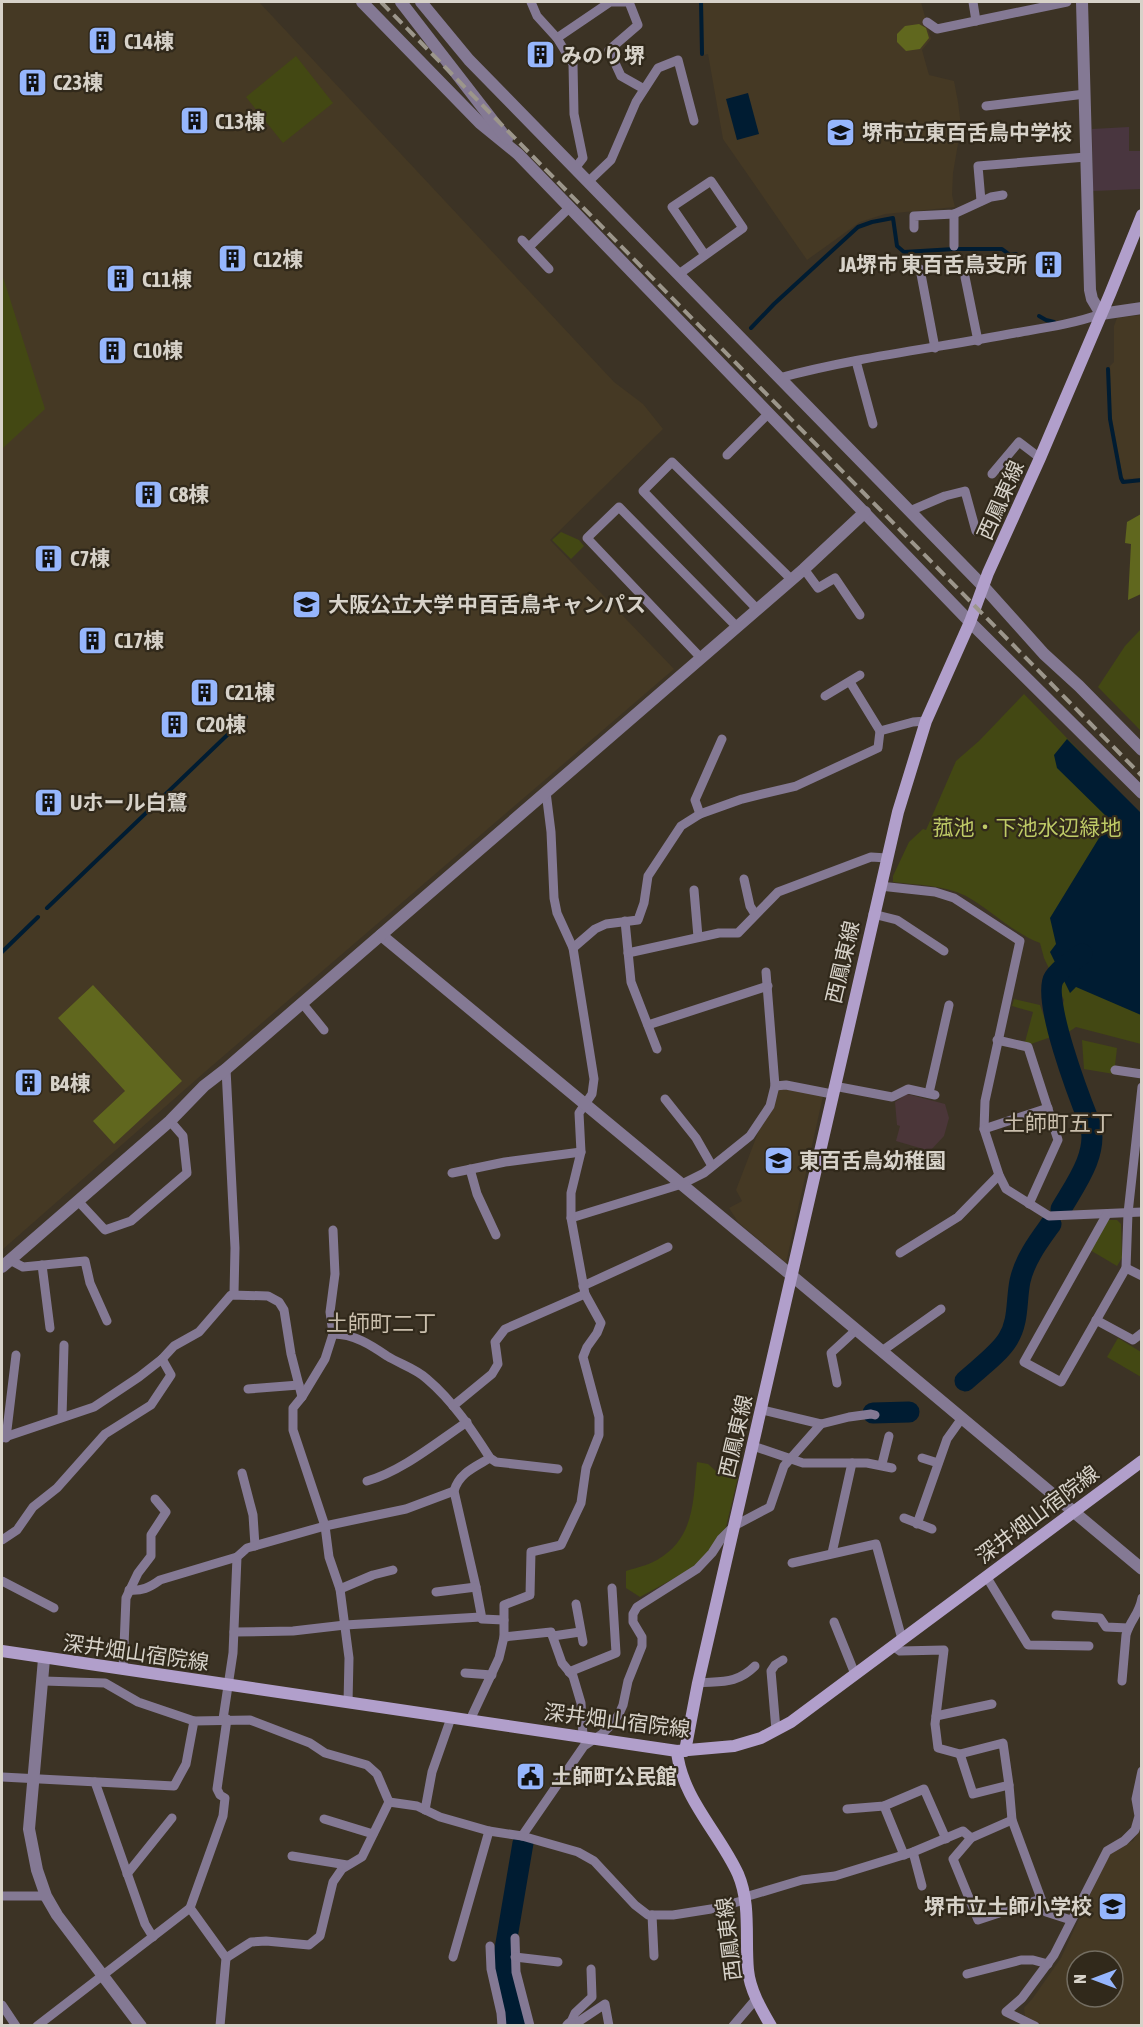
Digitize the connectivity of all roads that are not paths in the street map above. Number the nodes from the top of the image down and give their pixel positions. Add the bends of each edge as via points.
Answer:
1 (362, 2) edge
2 (401, 2) edge
3 (421, 2) edge
4 (531, 2) edge
5 (973, 2) edge
6 (1067, 2) edge
7 (1082, 2) edge
8 (976, 21) junction
9 (927, 22) dead end
10 (557, 38) junction
11 (644, 89) junction
12 (1085, 94) junction
13 (986, 106) dead end
14 (694, 121) dead end
15 (519, 154) junction
16 (1086, 157) junction
17 (576, 167) junction
18 (589, 181) junction
19 (1003, 195) dead end
20 (981, 201) junction
21 (570, 208) junction
22 (954, 214) junction
23 (1142, 215) edge
24 (914, 228) dead end
25 (954, 246) dead end
26 (705, 255) junction
27 (549, 269) dead end
28 (920, 269) dead end
29 (679, 274) junction
30 (965, 277) dead end
31 (1142, 308) edge
32 (1101, 314) junction
33 (978, 341) junction
34 (935, 348) junction
35 (856, 361) junction
36 (779, 378) junction
37 (769, 413) junction
38 (873, 424) dead end
39 (727, 455) dead end
40 (1040, 458) junction
41 (992, 474) dead end
42 (910, 511) junction
43 (865, 512) junction
44 (976, 531) dead end
45 (804, 569) junction
46 (792, 580) junction
47 (983, 586) junction
48 (757, 609) junction
49 (860, 615) dead end
50 (970, 622) junction
51 (737, 627) junction
52 (701, 658) junction
53 (860, 675) dead end
54 (850, 682) junction
55 (825, 696) dead end
56 (926, 721) junction
57 (880, 731) junction
58 (722, 739) dead end
59 (1142, 750) edge
60 (546, 792) junction
61 (1142, 793) edge
62 (700, 814) junction
63 (887, 858) junction
64 (744, 879) dead end
65 (880, 886) junction
66 (694, 890) dead end
67 (755, 914) junction
68 (873, 914) junction
69 (625, 921) junction
70 (381, 935) junction
71 (698, 937) junction
72 (573, 948) junction
73 (944, 951) dead end
74 (628, 953) junction
75 (765, 972) dead end
76 (768, 986) junction
77 (302, 1003) junction
78 (950, 1005) dead end
79 (648, 1026) junction
80 (324, 1030) dead end
81 (997, 1040) junction
82 (657, 1049) dead end
83 (226, 1069) junction
84 (1114, 1070) dead end
85 (1142, 1074) edge
86 (775, 1086) junction
87 (1142, 1087) edge
88 (833, 1090) junction
89 (665, 1099) dead end
90 (586, 1105) junction
91 (1048, 1108) junction
92 (170, 1121) junction
93 (984, 1129) junction
94 (581, 1152) junction
95 (712, 1166) junction
96 (470, 1169) junction
97 (452, 1173) dead end
98 (999, 1175) junction
99 (682, 1185) junction
100 (78, 1201) junction
101 (1029, 1204) junction
102 (1142, 1212) edge
103 (1128, 1213) junction
104 (1107, 1214) junction
105 (571, 1218) junction
106 (333, 1230) dead end
107 (496, 1235) dead end
108 (668, 1247) dead end
109 (900, 1253) dead end
110 (6, 1263) edge
111 (42, 1265) junction
112 (1126, 1268) junction
113 (791, 1275) junction
114 (1142, 1276) edge
115 (584, 1290) junction
116 (234, 1294) junction
117 (940, 1309) dead end
118 (1096, 1320) junction
119 (107, 1321) dead end
120 (50, 1329) dead end
121 (856, 1330) junction
122 (1142, 1333) edge
123 (333, 1334) junction
124 (64, 1345) dead end
125 (882, 1351) junction
126 (16, 1355) dead end
127 (162, 1359) junction
128 (837, 1383) dead end
129 (299, 1385) junction
130 (248, 1389) dead end
131 (302, 1397) junction
132 (453, 1406) junction
133 (762, 1410) junction
134 (876, 1415) dead end
135 (62, 1417) junction
136 (962, 1418) junction
137 (467, 1422) junction
138 (821, 1424) junction
139 (889, 1436) dead end
140 (4, 1438) edge
141 (753, 1446) junction
142 (490, 1458) junction
143 (790, 1458) junction
144 (922, 1458) dead end
145 (1142, 1461) edge
146 (852, 1463) junction
147 (938, 1463) junction
148 (882, 1464) junction
149 (892, 1468) dead end
150 (558, 1469) dead end
151 (242, 1473) dead end
152 (367, 1481) dead end
153 (454, 1491) junction
154 (155, 1499) dead end
155 (1073, 1511) junction
156 (903, 1518) dead end
157 (917, 1524) junction
158 (2, 1526) edge
159 (325, 1526) junction
160 (734, 1526) junction
161 (932, 1529) dead end
162 (5, 1537) edge
163 (255, 1546) junction
164 (832, 1553) junction
165 (237, 1557) junction
166 (792, 1563) dead end
167 (1142, 1569) edge
168 (393, 1570) dead end
169 (986, 1576) junction
170 (2, 1581) edge
171 (476, 1587) junction
172 (612, 1588) dead end
173 (340, 1589) junction
174 (129, 1590) junction
175 (436, 1592) dead end
176 (1142, 1598) edge
177 (576, 1604) dead end
178 (54, 1608) dead end
179 (1056, 1615) dead end
180 (482, 1617) junction
181 (504, 1620) junction
182 (834, 1622) dead end
183 (345, 1624) junction
184 (1128, 1628) junction
185 (234, 1632) junction
186 (580, 1632) junction
187 (553, 1636) junction
188 (504, 1637) junction
189 (583, 1642) dead end
190 (898, 1642) junction
191 (1089, 1646) dead end
192 (2, 1651) edge
193 (45, 1659) junction
194 (783, 1660) dead end
195 (755, 1666) dead end
196 (123, 1670) junction
197 (569, 1672) junction
198 (465, 1673) dead end
199 (855, 1674) junction
200 (492, 1675) junction
201 (44, 1681) junction
202 (1122, 1681) dead end
203 (698, 1683) junction
204 (229, 1686) junction
205 (348, 1703) junction
206 (992, 1704) dead end
207 (936, 1716) junction
208 (451, 1718) junction
209 (225, 1719) junction
210 (470, 1720) junction
211 (194, 1721) junction
212 (776, 1730) junction
213 (583, 1737) junction
214 (596, 1738) junction
215 (681, 1751) junction
216 (960, 1754) junction
217 (1142, 1771) edge
218 (2, 1777) edge
219 (33, 1779) junction
220 (96, 1782) junction
221 (1009, 1785) junction
222 (389, 1802) junction
223 (884, 1806) junction
224 (847, 1809) dead end
225 (425, 1810) junction
226 (172, 1818) dead end
227 (324, 1819) dead end
228 (1012, 1820) junction
229 (489, 1831) junction
230 (373, 1834) junction
231 (522, 1836) junction
232 (971, 1838) junction
233 (946, 1839) junction
234 (908, 1854) junction
235 (292, 1856) dead end
236 (347, 1864) junction
237 (127, 1874) junction
238 (922, 1886) dead end
239 (2, 1896) edge
240 (46, 1896) junction
241 (745, 1898) junction
242 (1041, 1899) junction
243 (190, 1908) junction
244 (652, 1916) junction
245 (1071, 1920) junction
246 (153, 1936) junction
247 (515, 1938) dead end
248 (490, 1946) dead end
249 (654, 1956) dead end
250 (453, 1957) dead end
251 (515, 1957) junction
252 (226, 1958) junction
253 (558, 1962) dead end
254 (1048, 1964) junction
255 (591, 1969) dead end
256 (967, 1974) dead end
257 (102, 1976) junction
258 (756, 1999) junction
259 (2, 2005) edge
260 (569, 2024) edge
261 (16, 2025) edge
262 (37, 2025) edge
263 (141, 2025) edge
264 (220, 2025) edge
265 (502, 2025) edge
266 (530, 2025) edge
267 (609, 2025) edge
268 (733, 2025) edge
269 (771, 2025) edge
270 (1035, 2025) edge

1 - 15 street via 480,123
2 - 15 street
3 - 17 street via 469,60
4 - 10 street via 537,16
5 - 8 street
6 - 8 street
7 - 12 street
8 - 9 street via 937,29
10 - 11 street via 610,2 629,2 638,25 609,50 621,76
10 - 17 street via 573,64 574,114 584,158
11 - 14 street via 658,68 678,60
11 - 18 street via 611,160
12 - 13 street
12 - 16 street
15 - 21 street
16 - 20 street via 978,166
16 - 32 street via 1090,290
17 - 18 street
18 - 29 street
19 - 20 street
20 - 22 street
21 - 27 street via 525,244
21 - 37 street
22 - 24 street via 914,216
22 - 25 street
23 - 32 main road, 西鳳東線
26 - 26 street via 743,228 711,181 672,207
26 - 29 street
28 - 34 street
29 - 36 street
30 - 33 street
31 - 32 street
32 - 33 street
32 - 40 main road, 西鳳東線
33 - 34 street
34 - 35 street
35 - 36 street
35 - 38 street
36 - 42 street
37 - 39 street
37 - 43 street
40 - 41 street via 1019,442
40 - 47 main road, 西鳳東線
42 - 44 street via 965,491
42 - 47 street
43 - 45 street
43 - 50 street
45 - 46 street
45 - 49 street via 818,588 835,578
46 - 48 street
46 - 48 street via 672,462 643,491
47 - 50 main road, 西鳳東線
47 - 59 street via 1044,654
48 - 51 street
50 - 56 main road, 西鳳東線
50 - 61 street
51 - 52 street
51 - 52 street via 619,507 587,538
52 - 60 street
53 - 54 street
54 - 55 street
54 - 57 street
56 - 57 street
56 - 63 main road, 西鳳東線
57 - 62 street via 878,748 796,786
58 - 62 street via 695,800
60 - 70 street
60 - 72 street via 554,898
62 - 69 street via 681,826 648,876 638,920
63 - 65 main road, 西鳳東線
63 - 67 street via 871,857 778,892
64 - 67 street
65 - 68 main road, 西鳳東線
65 - 81 street via 954,898 1020,941
66 - 71 street
67 - 71 street via 738,933
68 - 73 street via 897,920
68 - 88 main road, 西鳳東線
69 - 72 street via 595,929
69 - 74 street
70 - 77 street
70 - 90 street
71 - 74 street
72 - 90 street via 594,1079
74 - 79 street via 631,982
75 - 76 street
76 - 79 street
76 - 86 street
77 - 80 street
77 - 83 street
78 - 88 street via 932,1094 908,1089 892,1097
79 - 82 street
81 - 91 street via 1028,1047
81 - 93 street
83 - 92 street
83 - 116 street
84 - 85 street
86 - 88 street
86 - 95 street via 770,1106 750,1136
87 - 103 street
88 - 113 main road, 西鳳東線
89 - 95 street
90 - 94 street via 579,1113
90 - 99 street
91 - 93 street
91 - 101 street via 1058,1140
92 - 100 street
92 - 100 street via 183,1136 187,1173 131,1221 105,1230
93 - 98 street
94 - 96 street
94 - 105 street via 571,1193
95 - 99 street
96 - 97 street
96 - 107 street
98 - 101 street via 1006,1189
98 - 109 street via 958,1217
99 - 105 street
99 - 113 street
100 - 110 street
101 - 104 street via 1049,1216
102 - 103 street
103 - 104 street
103 - 112 street
104 - 118 street via 1024,1362 1061,1382
105 - 115 street
106 - 123 street
108 - 115 street
110 - 111 street via 23,1267
111 - 119 street via 85,1261
111 - 120 street
112 - 114 street
112 - 118 street
113 - 121 street
113 - 133 main road, 西鳳東線
115 - 132 street via 505,1329 495,1342 498,1364 492,1374
115 - 181 street via 601,1323 583,1357 599,1417 599,1435 586,1468 581,1503 561,1545 531,1552 530,1595 504,1605
116 - 127 street via 200,1332 174,1346
116 - 129 street via 268,1296 279,1302
117 - 125 street
118 - 122 street via 1133,1340
121 - 125 street
121 - 128 street via 831,1353
123 - 131 street via 325,1359
123 - 132 street via 366,1342 426,1377
124 - 135 street
125 - 136 street
126 - 140 street
127 - 135 street via 94,1407
127 - 162 street via 171,1375 151,1406 105,1434 57,1488 33,1508 17,1530
129 - 130 street
129 - 131 street
131 - 159 street via 293,1408 293,1430
132 - 137 street
133 - 138 street
133 - 141 main road, 西鳳東線
134 - 138 street
135 - 140 street
136 - 147 street via 946,1439
136 - 155 street
137 - 142 street
137 - 152 street via 400,1466
138 - 143 street
139 - 148 street
141 - 143 street
141 - 160 main road, 西鳳東線
142 - 150 street
142 - 153 street via 464,1473
143 - 146 street via 803,1463
143 - 160 street via 770,1507
144 - 147 street
145 - 155 main road, 深井畑山宿院線
146 - 148 street
146 - 164 street
147 - 157 street
148 - 149 street
151 - 163 street via 253,1515
153 - 159 street via 406,1509
153 - 171 street
154 - 174 street via 166,1512 151,1535 151,1556
155 - 167 street
155 - 169 main road, 深井畑山宿院線
156 - 157 street
157 - 161 street
158 - 162 street
159 - 163 street
159 - 173 street via 329,1557
160 - 203 main road, 西鳳東線
160 - 214 street via 694,1571 637,1607 633,1618 642,1637 642,1648 619,1714
163 - 165 street
164 - 166 street
164 - 190 street via 876,1544
165 - 174 street via 160,1580 149,1588
165 - 185 street
168 - 173 street
169 - 190 main road, 深井畑山宿院線
169 - 191 street via 1028,1645
170 - 178 street
171 - 175 street
171 - 180 street
172 - 197 street via 616,1653
173 - 183 street
174 - 196 street
176 - 184 street
177 - 186 street
179 - 184 street via 1100,1618 1106,1627
180 - 181 street
180 - 183 street
181 - 188 street
182 - 199 street
183 - 185 street via 293,1631
183 - 205 street
184 - 202 street
185 - 204 street
186 - 187 street
186 - 189 street
187 - 188 street via 551,1632
187 - 197 street
188 - 200 street
190 - 199 main road, 深井畑山宿院線
190 - 207 street via 900,1651 944,1650
192 - 193 main road, 深井畑山宿院線
193 - 196 main road, 深井畑山宿院線
193 - 201 street
194 - 212 street via 771,1671
195 - 203 street via 745,1676
196 - 204 main road, 深井畑山宿院線
197 - 213 street via 581,1702
198 - 200 street
199 - 212 main road, 深井畑山宿院線
200 - 210 street
201 - 211 street via 105,1683 138,1702
201 - 219 street
203 - 215 main road, 西鳳東線
204 - 205 main road, 深井畑山宿院線
204 - 209 street
205 - 208 main road, 深井畑山宿院線
206 - 207 street
207 - 216 street via 938,1748
208 - 210 main road, 深井畑山宿院線
208 - 225 street via 432,1772
209 - 211 street
209 - 222 street via 250,1720 310,1743 325,1753 367,1765 377,1774
209 - 243 street via 217,1790 225,1798 223,1816
210 - 213 main road, 深井畑山宿院線
211 - 220 street via 186,1764 174,1786
212 - 215 main road, 深井畑山宿院線 via 734,1746
213 - 214 main road, 深井畑山宿院線
214 - 215 main road, 深井畑山宿院線
214 - 231 street via 584,1746
215 - 241 main road, 西鳳東線 via 681,1770 688,1787 738,1875
216 - 221 street via 973,1794
216 - 221 street via 1003,1743
217 - 245 street via 1135,1830 1107,1851
218 - 219 street
219 - 220 street
219 - 240 street via 29,1829
220 - 237 street
221 - 228 street
222 - 225 street
222 - 230 street
223 - 224 street
223 - 233 street via 924,1790
223 - 234 street
225 - 229 street
226 - 237 street
227 - 230 street
228 - 232 street
228 - 242 street
229 - 231 street
229 - 250 street
230 - 236 street via 362,1857
231 - 244 street via 589,1857 635,1905
232 - 233 street via 963,1831
232 - 242 street via 953,1859 978,1920
233 - 234 street
234 - 238 street
234 - 241 street
235 - 236 street
236 - 252 street via 333,1882 320,1936 309,1945 251,1942
237 - 246 street
239 - 240 street
240 - 257 street
241 - 244 street via 711,1909
241 - 258 main road, 西鳳東線 via 748,1973
242 - 245 street via 1046,1912
243 - 246 street
243 - 252 street
244 - 249 street
245 - 254 street
246 - 257 street
247 - 251 street
248 - 265 street
251 - 253 street
251 - 266 street
252 - 264 street
254 - 256 street via 1021,1960
254 - 270 street via 1006,2012
255 - 260 street via 592,1997
257 - 262 street
257 - 263 street
258 - 268 street
258 - 269 main road, 西鳳東線
259 - 261 street
260 - 267 street via 605,2004

